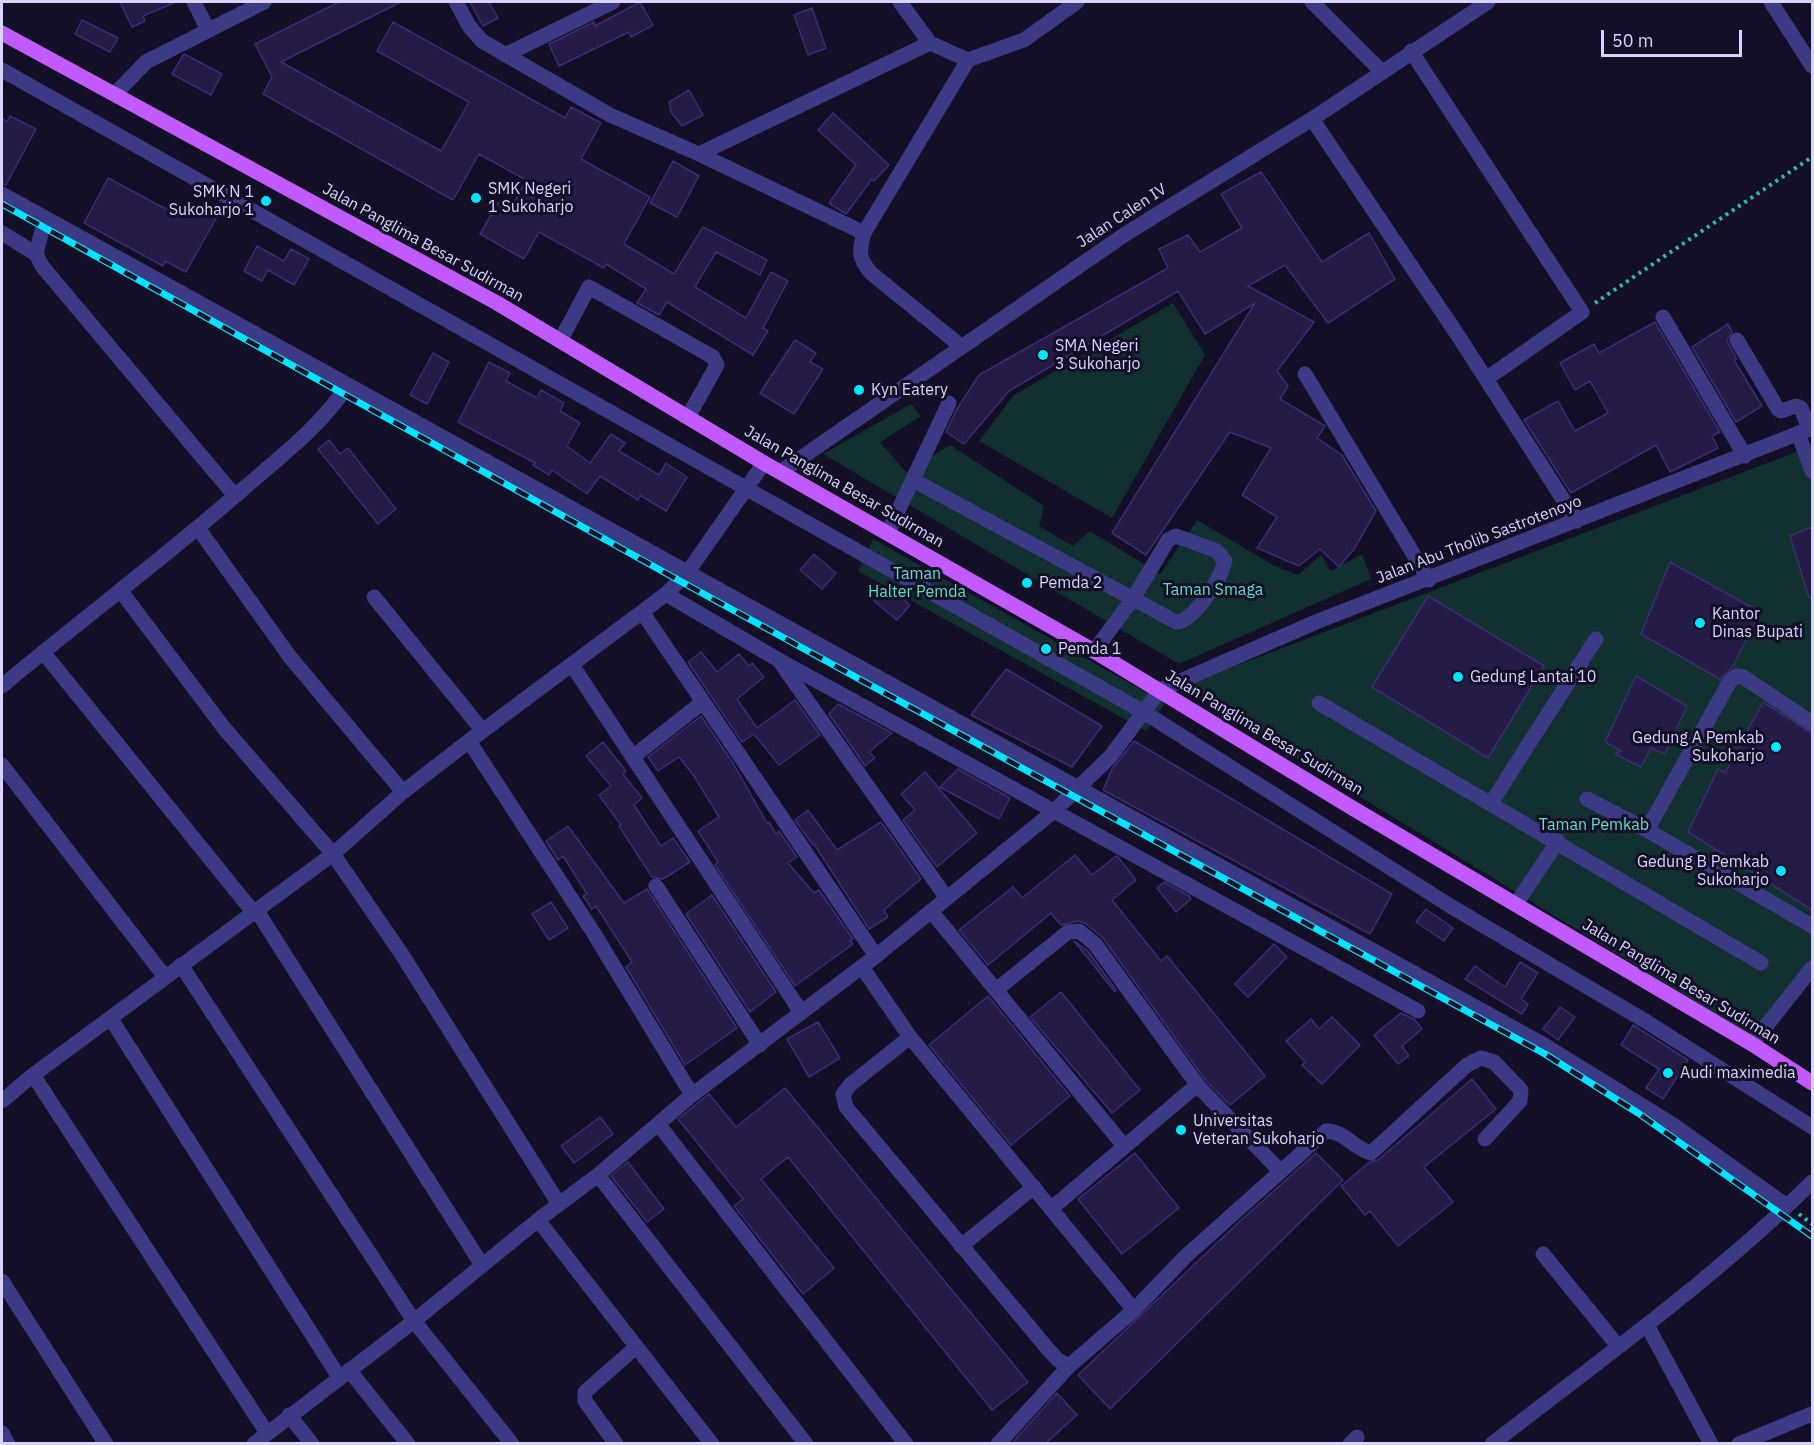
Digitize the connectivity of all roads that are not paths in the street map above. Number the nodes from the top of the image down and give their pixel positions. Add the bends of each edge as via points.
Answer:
1 (194, 2) edge
2 (264, 2) edge
3 (456, 2) edge
4 (613, 2) edge
5 (900, 2) edge
6 (1077, 2) edge
7 (1312, 2) edge
8 (1488, 2) edge
9 (1771, 2) edge
10 (208, 30) junction
11 (2, 33) edge
12 (930, 43) junction
13 (1411, 51) junction
14 (505, 55) junction
15 (968, 60) junction
16 (1812, 66) edge
17 (2, 70) edge
18 (1381, 71) junction
19 (115, 94) junction
20 (1312, 119) junction
21 (699, 154) junction
22 (2, 194) edge
23 (45, 218) junction
24 (864, 232) junction
25 (2, 233) edge
26 (36, 254) junction
27 (1663, 317) dead end
28 (1737, 340) dead end
29 (560, 341) junction
30 (962, 347) junction
31 (1305, 374) dead end
32 (1486, 379) junction
33 (348, 385) junction
34 (950, 403) dead end
35 (688, 417) junction
36 (1806, 430) edge
37 (1745, 456) junction
38 (764, 463) junction
39 (782, 471) junction
40 (1812, 471) edge
41 (913, 480) junction
42 (745, 490) junction
43 (235, 496) junction
44 (1577, 521) junction
45 (198, 528) junction
46 (888, 532) junction
47 (687, 573) junction
48 (1429, 580) junction
49 (120, 590) junction
50 (666, 594) junction
51 (374, 597) dead end
52 (1133, 599) junction
53 (642, 612) junction
54 (1596, 639) dead end
55 (1094, 651) junction
56 (43, 652) junction
57 (777, 659) junction
58 (572, 665) junction
59 (2, 686) edge
60 (1160, 690) junction
61 (703, 702) junction
62 (1319, 703) dead end
63 (1142, 711) junction
64 (1812, 723) edge
65 (483, 731) junction
66 (468, 741) junction
67 (634, 756) junction
68 (2, 765) edge
69 (1080, 787) junction
70 (404, 792) junction
71 (1587, 800) dead end
72 (1491, 803) junction
73 (1054, 811) junction
74 (1647, 830) junction
75 (1558, 841) junction
76 (333, 854) junction
77 (656, 886) dead end
78 (946, 897) junction
79 (1516, 904) junction
80 (931, 911) junction
81 (256, 912) junction
82 (1812, 926) edge
83 (876, 956) junction
84 (1761, 963) dead end
85 (181, 965) junction
86 (862, 967) junction
87 (1812, 968) edge
88 (165, 977) junction
89 (996, 990) junction
90 (1418, 1011) dead end
91 (801, 1012) junction
92 (111, 1019) junction
93 (910, 1037) junction
94 (1752, 1044) junction
95 (760, 1045) junction
96 (33, 1075) junction
97 (1812, 1083) edge
98 (1199, 1087) junction
99 (692, 1095) junction
100 (2, 1100) edge
101 (659, 1125) junction
102 (1812, 1126) edge
103 (1485, 1139) dead end
104 (1124, 1146) junction
105 (1280, 1171) junction
106 (598, 1175) junction
107 (1812, 1182) edge
108 (1034, 1187) junction
109 (559, 1204) junction
110 (1787, 1206) junction
111 (1052, 1208) junction
112 (538, 1220) junction
113 (961, 1245) junction
114 (1543, 1254) dead end
115 (482, 1265) junction
116 (2, 1281) edge
117 (1134, 1310) junction
118 (414, 1321) junction
119 (1647, 1325) junction
120 (1618, 1346) junction
121 (636, 1347) junction
122 (1070, 1366) junction
123 (344, 1373) junction
124 (1812, 1414) edge
125 (290, 1415) junction
126 (2, 1433) edge
127 (267, 1433) junction
128 (1749, 1442) edge
129 (8, 1443) edge
130 (106, 1443) edge
131 (254, 1443) edge
132 (312, 1443) edge
133 (408, 1443) edge
134 (512, 1443) edge
135 (616, 1443) edge
136 (712, 1443) edge
137 (806, 1443) edge
138 (906, 1443) edge
139 (998, 1443) edge
140 (1492, 1443) edge
141 (1711, 1443) edge

1 - 10 street
2 - 10 street
3 - 14 street via 476,34
4 - 14 street
5 - 12 street
6 - 15 street via 1024,40
7 - 18 street
8 - 13 street, Jalan Calen IV
9 - 16 street
10 - 19 street via 146,62
11 - 19 main road, Jalan Panglima Besar Sudirman
12 - 15 street
12 - 21 street
13 - 18 street, Jalan Calen IV
13 - 32 street via 1582,312
14 - 21 street via 610,115
15 - 24 street
17 - 42 street
18 - 20 street, Jalan Calen IV
19 - 29 main road, Jalan Panglima Besar Sudirman
20 - 30 street, Jalan Calen IV via 1127,233
20 - 32 street
21 - 24 street
22 - 23 street
23 - 26 street
23 - 33 street
24 - 30 street via 859,253 867,268
25 - 26 street
26 - 43 street
27 - 37 street
28 - 36 street via 1778,409 1801,408
29 - 35 main road, Jalan Panglima Besar Sudirman
29 - 35 street via 589,287 713,357 717,365
30 - 39 street, Jalan Calen IV
31 - 48 street
32 - 44 street
33 - 43 street via 318,425
33 - 47 street
34 - 41 street
35 - 38 main road, Jalan Panglima Besar Sudirman
36 - 37 street, Jalan Abu Tholib Sastrotenoyo
36 - 40 street
37 - 44 street, Jalan Abu Tholib Sastrotenoyo
38 - 39 main road, Jalan Panglima Besar Sudirman
38 - 42 street
39 - 46 main road, Jalan Panglima Besar Sudirman
41 - 46 street
41 - 52 street
42 - 47 street
42 - 63 street
43 - 45 street
44 - 48 street, Jalan Abu Tholib Sastrotenoyo
45 - 49 street
45 - 70 street via 290,657
46 - 55 main road, Jalan Panglima Besar Sudirman
47 - 50 street
47 - 69 street
48 - 60 street, Jalan Abu Tholib Sastrotenoyo via 1316,622
49 - 56 street
49 - 76 street via 224,728
50 - 53 street
50 - 57 street
51 - 65 street
52 - 52 street via 1168,540 1176,536 1217,551 1225,561 1223,571 1191,618 1182,622
52 - 55 street
53 - 58 street
53 - 61 street
54 - 72 street
55 - 60 main road, Jalan Panglima Besar Sudirman
56 - 59 street
56 - 81 street
57 - 73 street
57 - 78 street
58 - 65 street
58 - 67 street
60 - 63 street
60 - 79 main road, Jalan Panglima Besar Sudirman
61 - 67 street
61 - 83 street
62 - 72 street
63 - 69 street via 1110,757
63 - 102 street via 1452,907 1647,1022
64 - 74 street via 1737,676 1730,681
65 - 66 street
66 - 70 street
66 - 99 street
67 - 91 street
68 - 88 street
69 - 73 street
69 - 110 street via 1539,1042 1675,1126
70 - 76 street
71 - 74 street
72 - 75 street
73 - 78 street
73 - 90 street
74 - 82 street
75 - 79 street
75 - 84 street
76 - 81 street
76 - 109 street via 401,953
77 - 95 street
78 - 80 street
79 - 94 main road, Jalan Panglima Besar Sudirman
80 - 83 street
80 - 89 street
81 - 85 street
81 - 115 street
83 - 86 street
85 - 88 street
85 - 118 street
86 - 91 street
86 - 93 street
87 - 94 street
88 - 92 street
89 - 98 street via 1054,941 1068,932 1079,931 1095,944
89 - 104 street
91 - 95 street
92 - 96 street
92 - 123 street
93 - 108 street
93 - 113 street via 851,1084 843,1094 846,1107
94 - 97 main road, Jalan Panglima Besar Sudirman
95 - 99 street
96 - 100 street
96 - 127 street
98 - 104 street
98 - 105 street
99 - 101 street
101 - 106 street
101 - 138 street
103 - 105 street via 1520,1101 1521,1089 1494,1062 1481,1058 1467,1065 1371,1153 1334,1131 1326,1131
104 - 111 street
105 - 117 street via 1186,1256
106 - 109 street
106 - 137 street
107 - 110 street
108 - 111 street
108 - 113 street
109 - 112 street
110 - 119 street via 1754,1239
111 - 117 street
112 - 115 street
112 - 121 street
113 - 122 street via 1058,1360
114 - 120 street
115 - 118 street
116 - 130 street
117 - 122 street
118 - 123 street
118 - 134 street
119 - 120 street
119 - 141 street
120 - 140 street
121 - 135 street via 585,1392 585,1401
121 - 136 street
122 - 139 street
123 - 125 street
123 - 133 street
124 - 128 street
125 - 127 street
125 - 132 street
126 - 129 street
127 - 131 street

